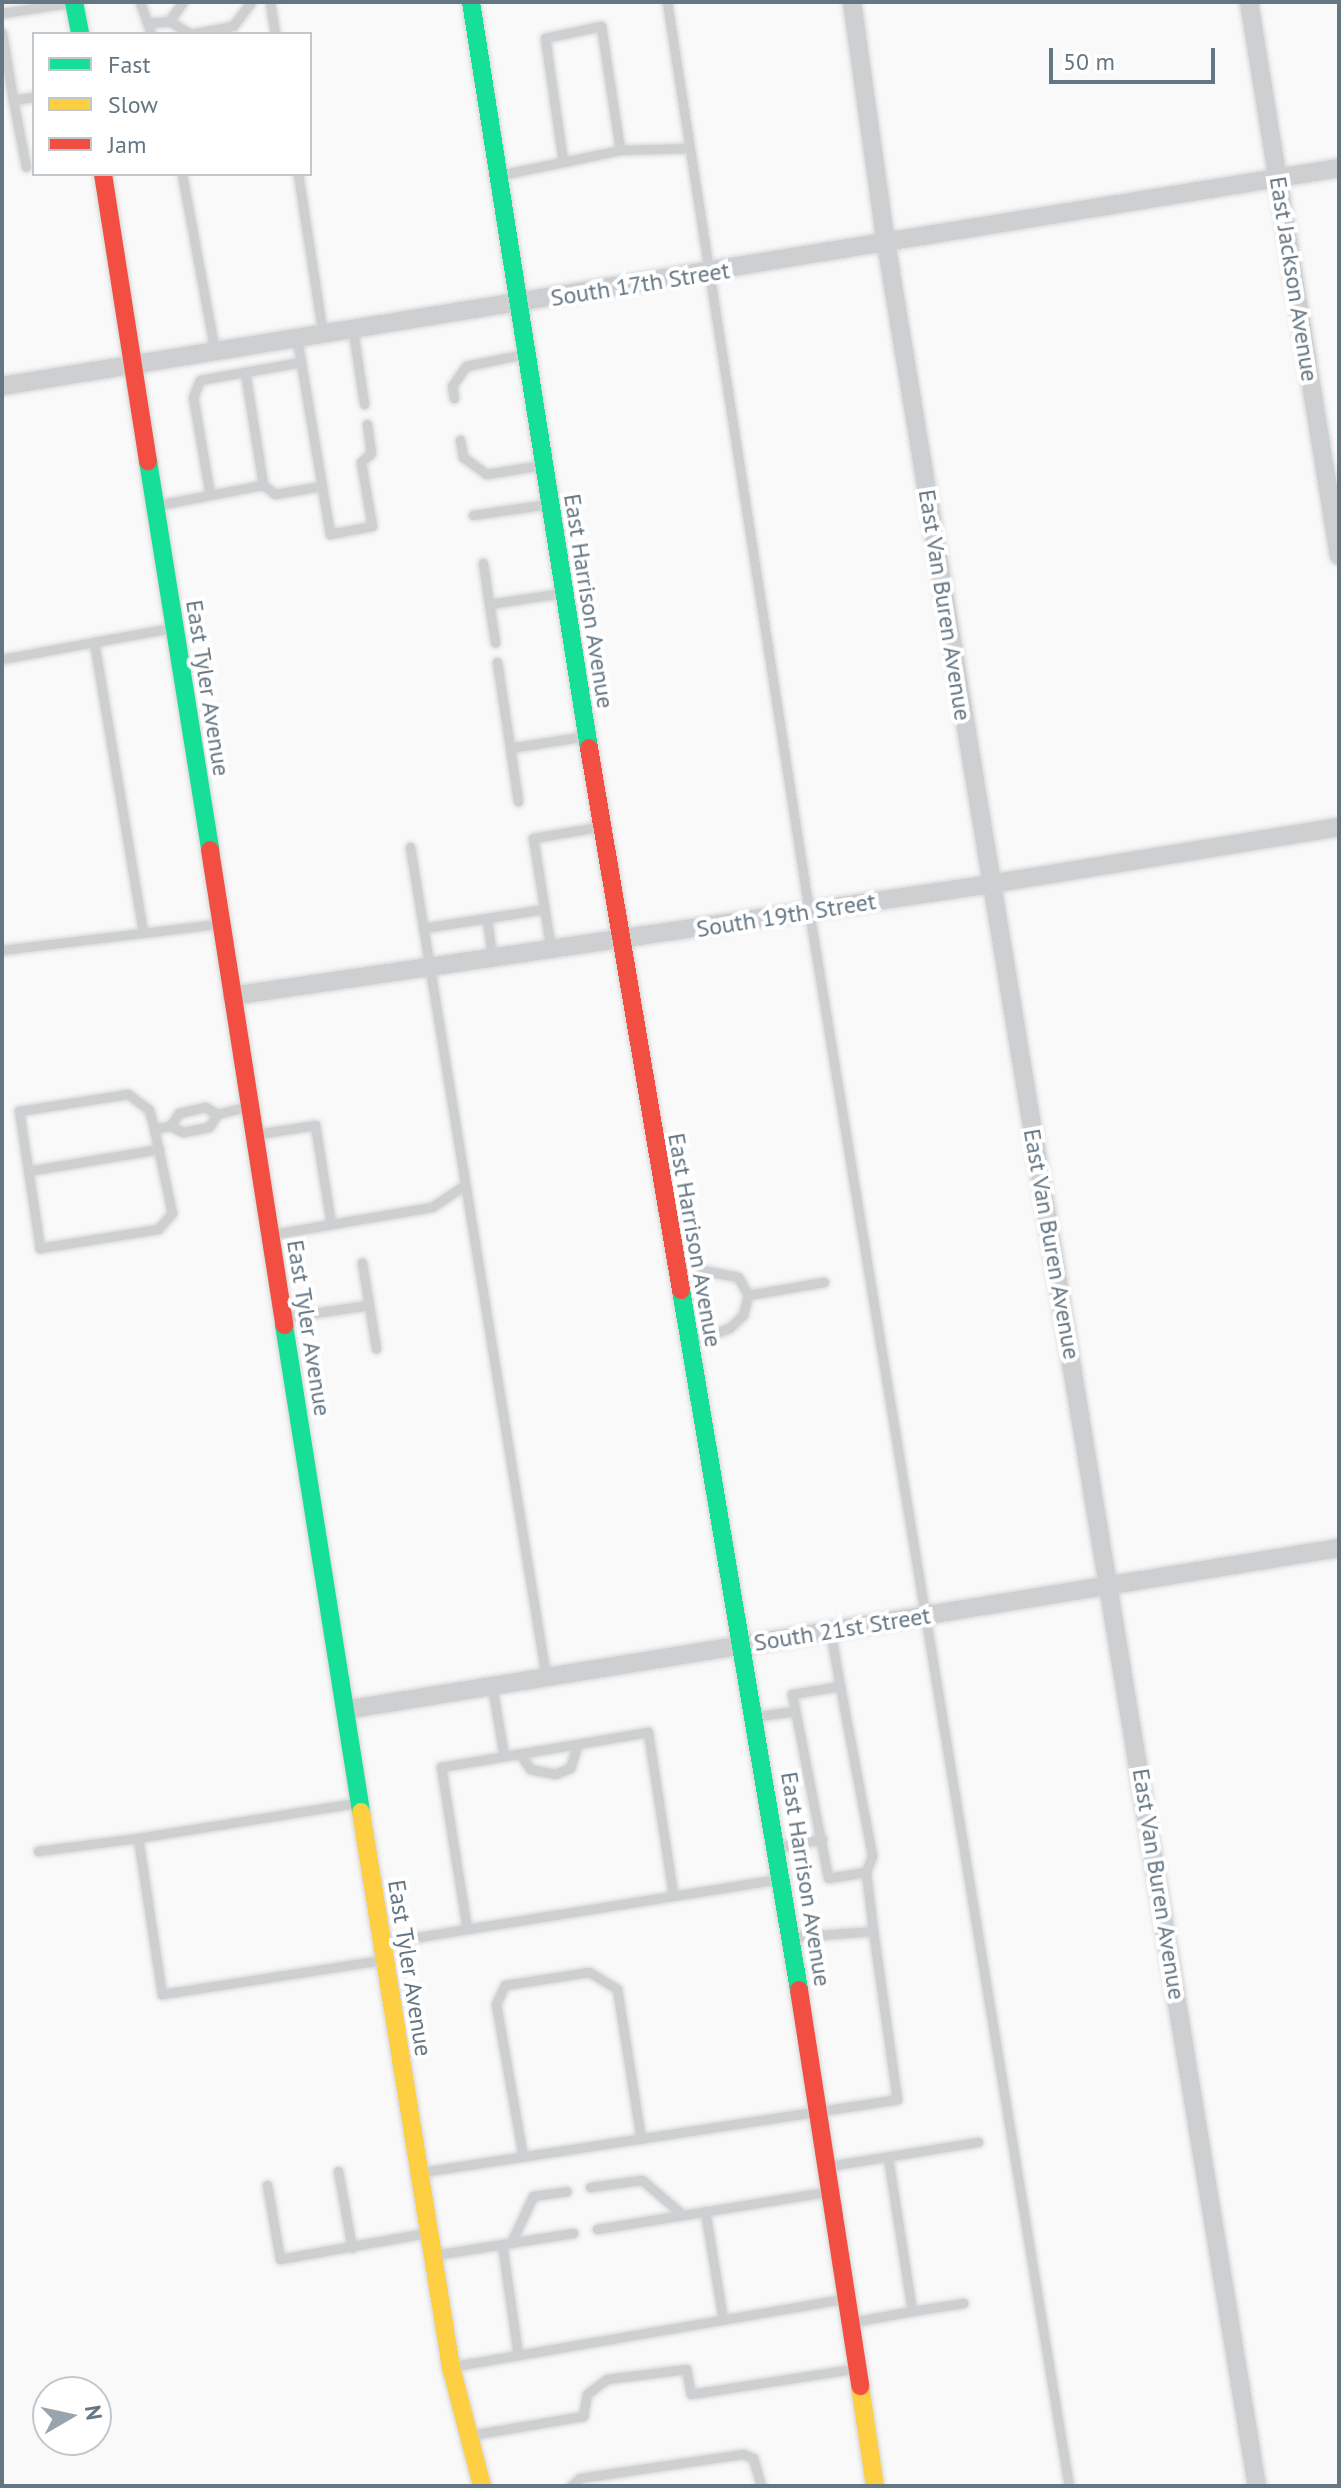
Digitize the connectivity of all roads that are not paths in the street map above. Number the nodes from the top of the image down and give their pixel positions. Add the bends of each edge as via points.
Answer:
1 (74, 2) edge
2 (140, 2) edge
3 (183, 2) edge
4 (251, 2) edge
5 (270, 2) edge
6 (471, 2) edge
7 (667, 2) edge
8 (852, 2) edge
9 (1249, 2) edge
10 (2, 13) edge
11 (169, 21) junction
12 (148, 23) junction
13 (80, 32) edge
14 (150, 32) edge
15 (188, 32) edge
16 (202, 32) edge
17 (275, 32) edge
18 (2, 33) edge
19 (32, 97) edge
20 (13, 100) junction
21 (690, 148) junction
22 (620, 150) junction
23 (563, 162) junction
24 (26, 167) dead end
25 (1339, 168) edge
26 (103, 176) edge
27 (182, 176) edge
28 (298, 176) edge
29 (497, 176) junction
30 (1278, 179) junction
31 (886, 243) junction
32 (708, 273) junction
33 (516, 305) junction
34 (353, 331) junction
35 (323, 336) junction
36 (297, 339) junction
37 (215, 353) junction
38 (524, 354) junction
39 (301, 362) junction
40 (134, 366) junction
41 (245, 372) junction
42 (2, 386) edge
43 (454, 398) dead end
44 (364, 404) dead end
45 (367, 424) dead end
46 (460, 440) dead end
47 (542, 465) junction
48 (263, 485) junction
49 (322, 486) junction
50 (210, 495) junction
51 (548, 504) junction
52 (156, 505) junction
53 (473, 515) dead end
54 (1339, 556) edge
55 (483, 563) dead end
56 (563, 593) junction
57 (489, 604) junction
58 (175, 627) junction
59 (94, 642) junction
60 (495, 643) dead end
61 (2, 659) edge
62 (497, 662) dead end
63 (586, 736) junction
64 (510, 748) junction
65 (518, 801) dead end
66 (601, 827) junction
67 (1339, 827) edge
68 (410, 847) dead end
69 (991, 884) junction
70 (432, 908) dead end
71 (420, 909) junction
72 (545, 909) junction
73 (809, 911) junction
74 (487, 918) junction
75 (221, 923) junction
76 (423, 928) junction
77 (143, 932) junction
78 (619, 940) junction
79 (2, 950) edge
80 (551, 950) junction
81 (492, 958) junction
82 (430, 967) junction
83 (232, 996) junction
84 (249, 1106) junction
85 (217, 1114) junction
86 (170, 1126) junction
87 (154, 1129) junction
88 (254, 1135) junction
89 (159, 1149) junction
90 (28, 1171) junction
91 (465, 1185) junction
92 (331, 1224) junction
93 (270, 1234) junction
94 (362, 1263) dead end
95 (675, 1265) junction
96 (824, 1282) dead end
97 (748, 1295) junction
98 (369, 1305) junction
99 (282, 1317) junction
100 (688, 1344) junction
101 (376, 1348) dead end
102 (1339, 1548) edge
103 (1110, 1586) junction
104 (924, 1616) junction
105 (830, 1630) junction
106 (740, 1645) junction
107 (546, 1677) junction
108 (492, 1686) junction
109 (840, 1686) junction
110 (345, 1710) junction
111 (795, 1711) junction
112 (755, 1717) junction
113 (578, 1744) junction
114 (520, 1754) junction
115 (504, 1756) junction
116 (359, 1802) junction
117 (138, 1838) junction
118 (822, 1839) junction
119 (777, 1848) junction
120 (38, 1851) dead end
121 (866, 1872) junction
122 (782, 1879) junction
123 (673, 1894) junction
124 (467, 1929) junction
125 (873, 1931) junction
126 (791, 1937) junction
127 (383, 1951) junction
128 (817, 2112) junction
129 (641, 2139) junction
130 (978, 2142) dead end
131 (523, 2157) junction
132 (888, 2157) junction
133 (826, 2167) junction
134 (338, 2171) dead end
135 (419, 2173) junction
136 (267, 2185) dead end
137 (590, 2187) dead end
138 (567, 2191) dead end
139 (829, 2191) junction
140 (705, 2211) junction
141 (683, 2215) junction
142 (597, 2229) dead end
143 (429, 2232) junction
144 (573, 2233) dead end
145 (506, 2244) junction
146 (352, 2248) junction
147 (433, 2256) junction
148 (846, 2298) junction
149 (963, 2303) dead end
150 (912, 2311) junction
151 (723, 2320) junction
152 (850, 2323) junction
153 (518, 2355) junction
154 (451, 2367) junction
155 (857, 2368) junction
156 (468, 2436) junction
157 (482, 2486) edge
158 (571, 2486) edge
159 (761, 2486) edge
160 (875, 2486) edge
161 (1069, 2486) edge
162 (1257, 2486) edge

1 - 10 lane
1 - 13 main road
2 - 12 lane
3 - 11 lane
4 - 16 lane via 233,26
5 - 17 lane
6 - 29 main road, East Harrison Avenue
7 - 21 lane
8 - 31 street, East Van Buren Avenue
9 - 30 street, East Jackson Avenue
11 - 12 lane
11 - 15 lane
12 - 14 lane
18 - 20 lane
19 - 20 lane
20 - 24 lane
21 - 22 lane
21 - 32 lane
22 - 23 lane
22 - 23 lane via 601,26 545,38
23 - 29 lane
25 - 30 street, South 17th Street
26 - 40 main road, East Tyler Avenue
27 - 37 lane
28 - 35 lane
29 - 33 main road, East Harrison Avenue
30 - 31 street, South 17th Street
30 - 54 street, East Jackson Avenue
31 - 32 street, South 17th Street
31 - 69 street, East Van Buren Avenue
32 - 33 street, South 17th Street
32 - 73 lane
33 - 34 street, South 17th Street
33 - 38 main road, East Harrison Avenue
34 - 35 street, South 17th Street
34 - 44 lane
35 - 36 street, South 17th Street
36 - 37 street, South 17th Street
36 - 39 lane
37 - 40 street, South 17th Street
38 - 43 lane via 466,366 452,386
38 - 47 main road, East Harrison Avenue
39 - 41 lane
39 - 49 lane
40 - 42 street, South 17th Street
40 - 52 main road, East Tyler Avenue
41 - 48 lane
41 - 50 lane via 200,380 193,397
45 - 49 lane via 371,453 361,462 372,526 330,534
46 - 47 lane via 463,457 486,474
47 - 51 main road, East Harrison Avenue
48 - 49 lane via 275,494
48 - 50 lane
50 - 52 lane
51 - 53 lane
51 - 56 main road, East Harrison Avenue
52 - 58 main road, East Tyler Avenue
55 - 57 lane
56 - 57 lane
56 - 63 main road, East Harrison Avenue
57 - 60 lane
58 - 59 lane
58 - 75 main road, East Tyler Avenue
59 - 61 lane
59 - 77 lane
62 - 64 lane
63 - 64 lane
63 - 66 main road, East Harrison Avenue
64 - 65 lane
66 - 72 lane via 533,838
66 - 78 main road, East Harrison Avenue
67 - 69 street, South 19th Street
68 - 71 lane
69 - 73 street, South 19th Street
69 - 103 street, East Van Buren Avenue
70 - 71 lane
71 - 76 lane
72 - 74 lane
72 - 80 lane
73 - 78 street, South 19th Street
73 - 104 lane
74 - 76 lane
74 - 81 lane
75 - 77 lane
75 - 83 main road, East Tyler Avenue
76 - 82 lane
77 - 79 lane
78 - 80 street, South 19th Street
78 - 95 main road, East Harrison Avenue
80 - 81 street, South 19th Street
81 - 82 street, South 19th Street
82 - 83 street, South 19th Street
82 - 91 lane
83 - 84 main road, East Tyler Avenue
84 - 85 lane
84 - 88 main road, East Tyler Avenue
85 - 86 lane via 209,1127 183,1132
85 - 86 lane via 205,1107 179,1113
86 - 87 lane
87 - 89 lane
87 - 90 lane via 149,1110 128,1094 19,1111
88 - 92 lane via 315,1125
88 - 93 main road, East Tyler Avenue
89 - 90 lane
89 - 90 lane via 172,1213 158,1229 40,1248
91 - 92 lane via 432,1207
91 - 107 lane
92 - 93 lane
93 - 99 main road, East Tyler Avenue
94 - 98 lane
95 - 97 lane via 724,1271 738,1277
95 - 100 main road, East Harrison Avenue
96 - 97 lane
97 - 100 lane via 743,1315 729,1328
98 - 99 lane
98 - 101 lane
99 - 110 main road, East Tyler Avenue
100 - 106 main road, East Harrison Avenue
102 - 103 street, South 21st Street
103 - 104 street, South 21st Street
103 - 162 street, East Van Buren Avenue
104 - 105 street, South 21st Street
104 - 161 lane
105 - 106 street, South 21st Street
105 - 109 lane
106 - 107 street, South 21st Street
106 - 112 main road, East Harrison Avenue
107 - 108 street, South 21st Street
108 - 110 street, South 21st Street
108 - 115 lane
109 - 111 lane via 792,1694
109 - 121 lane via 872,1856
110 - 116 main road, East Tyler Avenue
111 - 112 lane
111 - 118 lane
112 - 119 main road, East Harrison Avenue
113 - 114 lane
113 - 114 lane via 570,1768 555,1774 530,1769
113 - 123 lane via 648,1732
114 - 115 lane
115 - 124 lane via 441,1767
116 - 117 lane
116 - 127 main road, East Tyler Avenue
117 - 120 lane
117 - 127 lane via 162,1994
118 - 119 lane
118 - 121 lane via 828,1878
119 - 122 main road, East Harrison Avenue
121 - 125 lane
122 - 123 lane
122 - 126 main road, East Harrison Avenue
123 - 124 lane
124 - 127 lane
125 - 126 lane
125 - 128 lane via 897,2099
126 - 128 main road, East Harrison Avenue
127 - 135 main road, East Tyler Avenue
128 - 129 lane
128 - 133 main road, East Harrison Avenue
129 - 131 lane
129 - 131 lane via 617,1989 589,1972 505,1985 496,2004
130 - 132 lane
131 - 135 lane
132 - 133 lane
132 - 150 lane
133 - 139 main road, East Harrison Avenue
134 - 146 lane
135 - 143 main road, East Tyler Avenue
136 - 146 lane via 280,2259
137 - 141 lane via 642,2180
138 - 145 lane via 533,2196
139 - 140 lane
139 - 148 main road, East Harrison Avenue
140 - 141 lane
140 - 151 lane
141 - 142 lane
143 - 146 lane
143 - 147 main road, East Tyler Avenue
144 - 145 lane
145 - 147 lane
145 - 153 lane
147 - 154 main road, East Tyler Avenue
148 - 151 lane
148 - 152 main road, East Harrison Avenue
149 - 150 lane
150 - 152 lane
151 - 153 lane
152 - 155 main road, East Harrison Avenue
153 - 154 lane
154 - 156 main road, East Tyler Avenue
155 - 156 lane via 691,2394 686,2369 607,2379 587,2394 583,2416
155 - 160 main road, East Harrison Avenue
156 - 157 main road, East Tyler Avenue
158 - 159 lane via 580,2478 743,2454 753,2458

